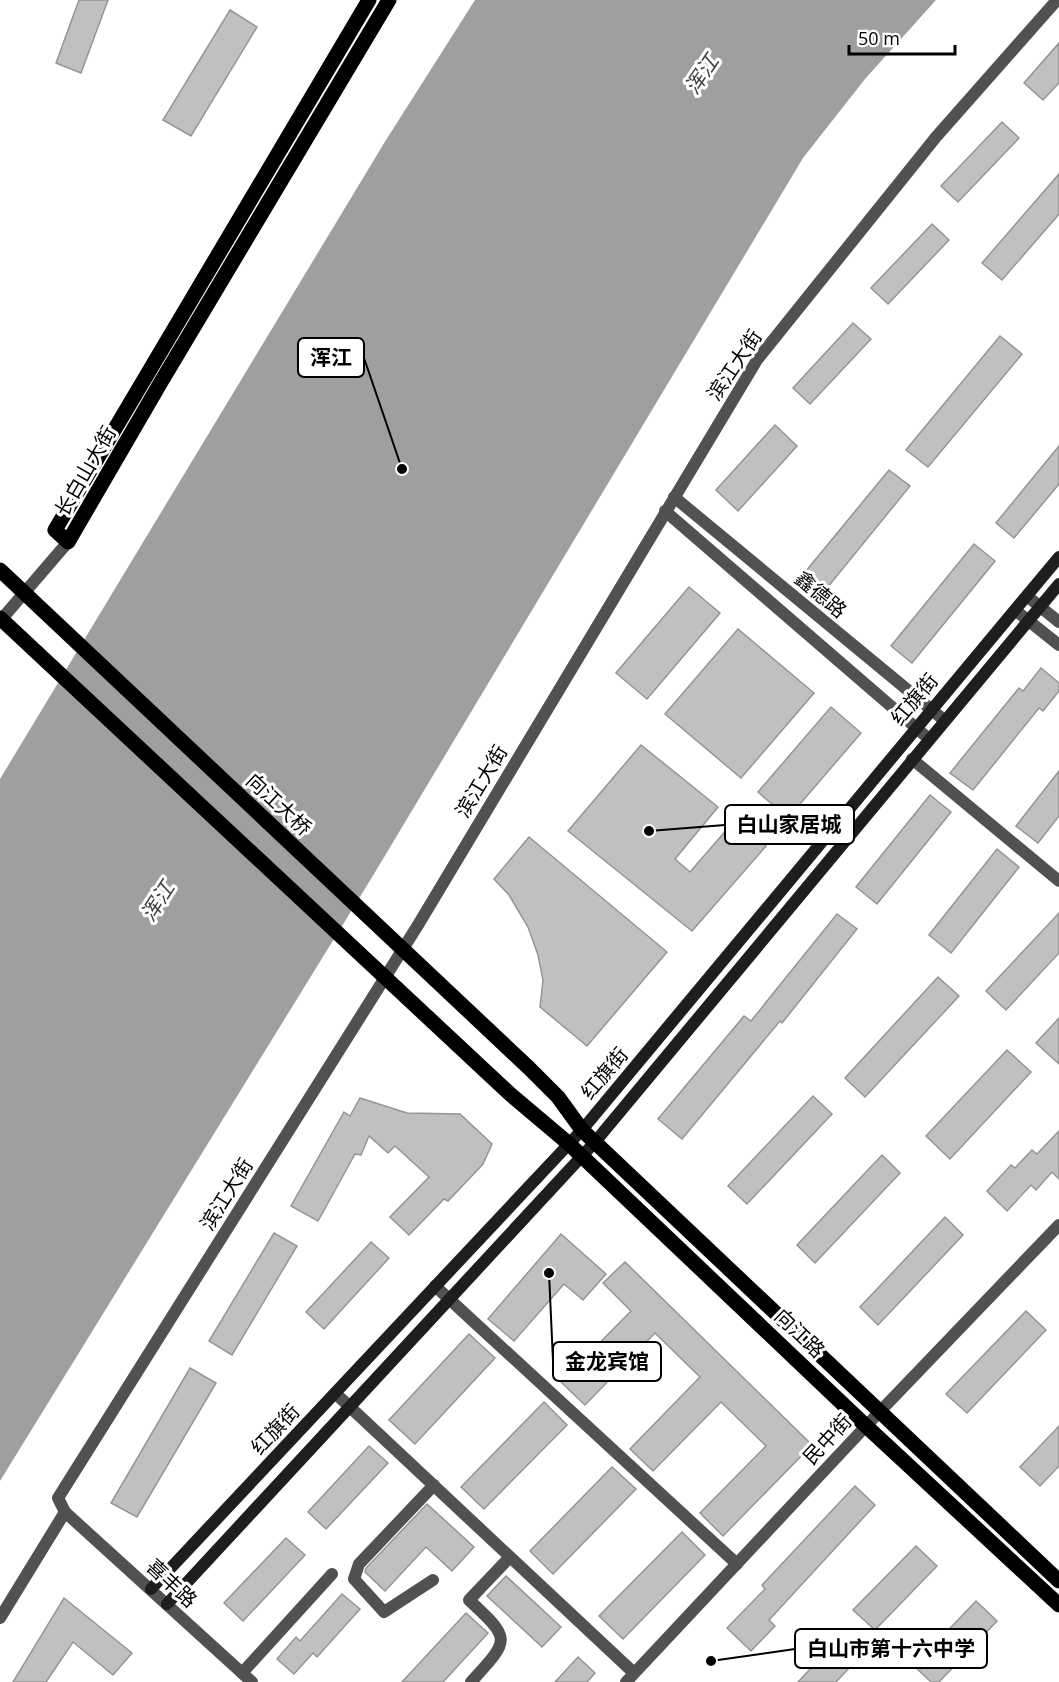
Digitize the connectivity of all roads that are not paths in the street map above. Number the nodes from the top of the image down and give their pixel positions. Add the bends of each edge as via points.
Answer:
1 (369, 0) edge
2 (389, 0) edge
3 (1057, 0) edge
4 (674, 497) junction
5 (665, 511) junction
6 (68, 542) junction
7 (1059, 557) edge
8 (0, 570) edge
9 (1059, 584) edge
10 (1027, 596) junction
11 (1041, 607) junction
12 (1015, 610) junction
13 (0, 620) edge
14 (1030, 620) junction
15 (1059, 622) edge
16 (1059, 645) edge
17 (930, 709) junction
18 (944, 720) junction
19 (916, 726) junction
20 (929, 739) junction
21 (912, 759) junction
22 (1059, 881) edge
23 (529, 1068) joint
24 (582, 1130) junction
25 (595, 1142) junction
26 (568, 1143) junction
27 (583, 1156) junction
28 (1059, 1225) edge
29 (435, 1286) junction
30 (450, 1300) junction
31 (335, 1393) junction
32 (350, 1407) junction
33 (879, 1413) junction
34 (866, 1426) junction
35 (434, 1485) junction
36 (64, 1512) junction
37 (510, 1557) junction
38 (737, 1564) junction
39 (332, 1574) dead end
40 (433, 1580) dead end
41 (1059, 1581) edge
42 (151, 1589) junction
43 (167, 1604) junction
44 (1059, 1605) edge
45 (0, 1618) edge
46 (242, 1673) junction
47 (630, 1678) edge
48 (252, 1682) edge
49 (471, 1682) edge

1 - 6 main road, 长白山大街 via 56,530
2 - 6 main road, 长白山大街
3 - 4 street, 滨江大街 via 936,137 757,360
4 - 5 street, 滨江大街
4 - 17 street, 鑫德路
5 - 19 street, 鑫德路
5 - 36 street, 滨江大街 via 418,926 58,1498
6 - 13 street
7 - 10 main road, 红旗街
8 - 23 main road, 向江大桥
9 - 11 main road
10 - 11 street
10 - 12 main road, 红旗街
11 - 14 main road
11 - 15 street
12 - 14 street
12 - 17 main road, 红旗街
13 - 26 main road, 向江路 via 510,1094
14 - 16 street
14 - 18 main road
17 - 18 street, 鑫德路
17 - 19 main road, 红旗街
18 - 20 main road
19 - 20 street, 鑫德路
19 - 24 main road, 红旗街
20 - 21 main road
21 - 22 street
21 - 25 main road
23 - 24 main road, 向江路 via 558,1096
24 - 25 main road, 向江路
24 - 26 main road, 红旗街
25 - 27 main road
25 - 33 main road, 向江路
26 - 27 main road, 向江路
26 - 29 main road, 红旗街
27 - 30 main road
27 - 34 main road, 向江路
28 - 33 street, 民中街
29 - 30 street
29 - 31 main road, 红旗街
30 - 32 main road
30 - 38 street
31 - 32 street
31 - 42 main road, 红旗街
32 - 35 street
32 - 43 main road
33 - 34 street, 民中街
33 - 41 main road, 向江路
34 - 38 street, 民中街
34 - 44 main road, 向江路
35 - 37 street
35 - 40 street via 359,1564 354,1579 384,1612
36 - 42 street, 喜丰路
36 - 45 street, 滨江大街
37 - 47 street
37 - 49 street via 469,1600 498,1627 501,1636 498,1652
38 - 47 street, 民中街
39 - 46 street
42 - 43 street, 喜丰路
43 - 46 street, 喜丰路
46 - 48 street, 喜丰路

